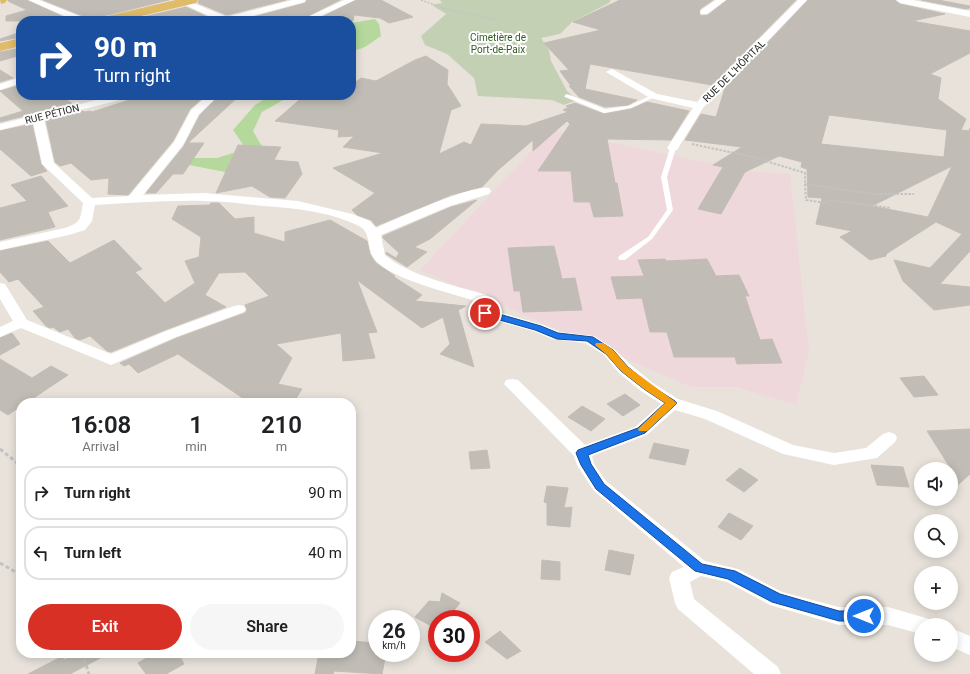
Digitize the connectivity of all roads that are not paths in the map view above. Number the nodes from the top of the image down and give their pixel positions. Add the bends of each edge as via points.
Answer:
1 (32, 0) edge
2 (302, 0) edge
3 (351, 0) edge
4 (722, 0) edge
5 (803, 0) edge
6 (900, 0) edge
7 (185, 1) edge
8 (704, 12) dead end
9 (970, 14) edge
10 (72, 16) edge
11 (124, 16) edge
12 (216, 16) edge
13 (244, 16) edge
14 (315, 16) edge
15 (16, 43) edge
16 (0, 47) edge
17 (611, 72) dead end
18 (16, 82) edge
19 (0, 87) edge
20 (567, 96) dead end
21 (654, 96) junction
22 (108, 100) edge
23 (208, 100) edge
24 (699, 106) junction
25 (38, 118) junction
26 (0, 126) edge
27 (675, 144) joint
28 (485, 191) dead end
29 (133, 199) junction
30 (89, 202) junction
31 (374, 233) junction
32 (0, 246) edge
33 (622, 258) dead end
34 (0, 287) edge
35 (239, 309) dead end
36 (21, 323) junction
37 (0, 332) edge
38 (512, 384) dead end
39 (672, 403) junction
40 (889, 438) dead end
41 (582, 453) junction
42 (699, 568) junction
43 (914, 623) edge
44 (958, 640) edge
45 (970, 646) edge
46 (770, 674) edge

1 - 10 street
2 - 13 street
3 - 14 street
4 - 8 street
5 - 24 street, RUE DE L'HÔPITAL
6 - 9 street
7 - 11 main road
7 - 12 street
15 - 16 main road
17 - 21 street
18 - 19 street
20 - 21 lane via 604,111 629,106
21 - 24 street
22 - 25 street, RUE PÉTION
23 - 29 street via 195,112 179,143
24 - 27 street, RUE DE L'HÔPITAL
25 - 26 street, RUE PÉTION
25 - 30 street via 48,164
27 - 33 lane via 664,177 670,210 650,238
28 - 31 street via 439,205
29 - 30 street
29 - 31 street via 204,197 298,205 348,217 364,224
30 - 32 street via 86,221 80,227
31 - 39 street via 380,258 391,266 482,298 485,313 557,336 590,339 610,352 625,369 647,387
34 - 36 street
35 - 36 street via 111,360
36 - 37 street
38 - 41 street
39 - 40 street via 711,415 789,450 834,459 871,454
39 - 41 street via 641,431
41 - 42 street via 586,465 600,486
42 - 43 street via 731,575 777,599 839,616 888,616
42 - 46 street via 679,578 685,603
44 - 45 street

